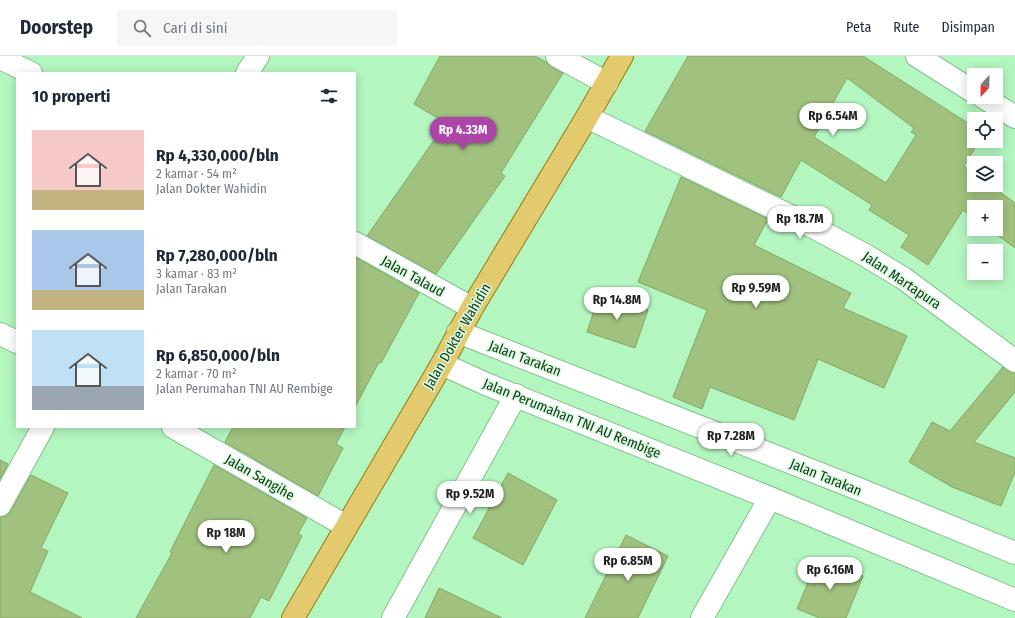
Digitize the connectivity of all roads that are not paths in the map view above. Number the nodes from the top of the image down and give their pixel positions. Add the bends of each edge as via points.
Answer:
1 (258, 56) edge
2 (557, 56) edge
3 (622, 56) edge
4 (917, 56) edge
5 (0, 58) edge
6 (29, 72) edge
7 (248, 72) edge
8 (607, 83) junction
9 (967, 88) edge
10 (994, 104) edge
11 (587, 117) junction
12 (1015, 117) edge
13 (356, 244) edge
14 (472, 308) junction
15 (458, 332) junction
16 (0, 334) edge
17 (16, 342) edge
18 (1015, 361) edge
19 (442, 364) junction
20 (516, 396) junction
21 (42, 428) edge
22 (175, 428) edge
23 (770, 498) junction
24 (0, 505) edge
25 (346, 526) junction
26 (1015, 553) edge
27 (1015, 600) edge
28 (293, 618) edge
29 (393, 618) edge
30 (702, 618) edge

1 - 7 street
2 - 8 street
3 - 8 main road, Jalan Dokter Wahidin
4 - 9 street
5 - 6 street
8 - 11 main road, Jalan Dokter Wahidin
10 - 12 street
11 - 14 main road, Jalan Dokter Wahidin
11 - 18 street, Jalan Martapura via 865,255 903,278
13 - 14 street, Jalan Talaud
14 - 15 main road, Jalan Dokter Wahidin
15 - 19 main road, Jalan Dokter Wahidin
15 - 26 street, Jalan Tarakan
16 - 17 street
19 - 20 street, Jalan Perumahan TNI AU Rembige
19 - 25 main road, Jalan Dokter Wahidin
20 - 23 street, Jalan Perumahan TNI AU Rembige
20 - 29 street
21 - 24 street
22 - 25 street, Jalan Sangihe
23 - 27 street, Jalan Perumahan TNI AU Rembige
23 - 30 street
25 - 28 main road, Jalan Dokter Wahidin

